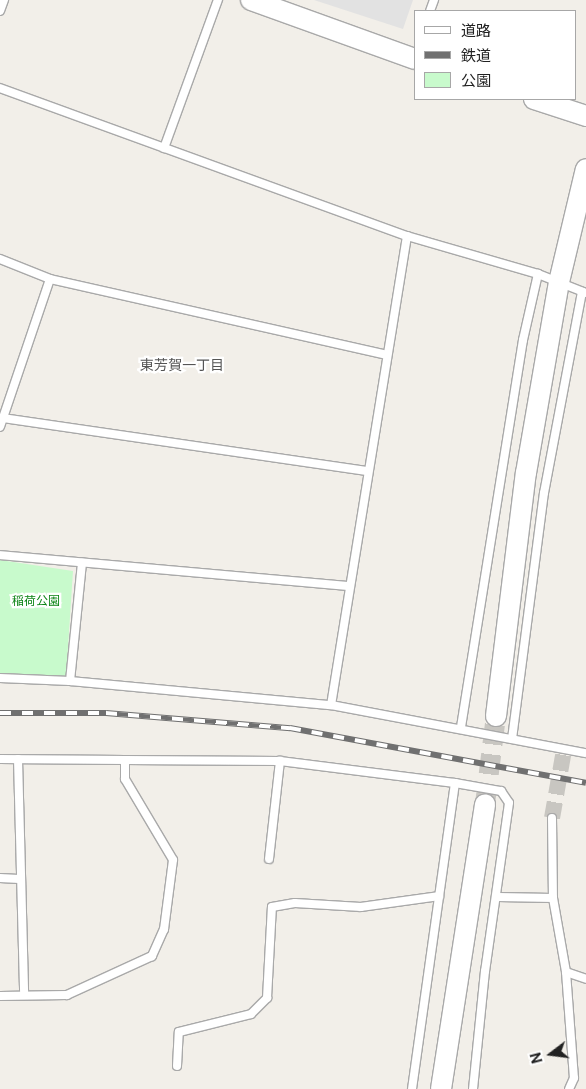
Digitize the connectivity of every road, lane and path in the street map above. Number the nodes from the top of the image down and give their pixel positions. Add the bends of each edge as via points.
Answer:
1 (4, 0) edge
2 (218, 0) edge
3 (251, 0) edge
4 (0, 11) edge
5 (414, 58) edge
6 (0, 88) edge
7 (537, 100) edge
8 (586, 116) edge
9 (164, 148) junction
10 (586, 168) edge
11 (407, 236) junction
12 (0, 259) edge
13 (538, 274) junction
14 (50, 279) junction
15 (560, 282) junction
16 (584, 293) edge
17 (386, 355) junction
18 (4, 418) junction
19 (0, 427) edge
20 (366, 471) junction
21 (0, 555) edge
22 (82, 563) junction
23 (347, 586) junction
24 (0, 678) edge
25 (70, 681) junction
26 (330, 705) junction
27 (496, 716) tunnel mouth
28 (461, 727) junction
29 (512, 739) junction
30 (586, 753) edge
31 (0, 759) edge
32 (18, 760) junction
33 (125, 760) junction
34 (280, 761) junction
35 (455, 783) junction
36 (485, 804) tunnel mouth
37 (552, 818) tunnel mouth
38 (269, 859) dead end
39 (0, 878) edge
40 (19, 879) junction
41 (439, 896) junction
42 (498, 897) junction
43 (553, 898) junction
44 (566, 972) junction
45 (586, 979) edge
46 (24, 995) junction
47 (0, 996) edge
48 (177, 1066) dead end
49 (412, 1089) edge
50 (441, 1089) edge
51 (473, 1089) edge
52 (569, 1089) edge

1 - 4 lane
2 - 9 lane
3 - 5 street
6 - 9 lane
7 - 8 street
9 - 11 lane
10 - 15 street
11 - 13 lane
11 - 17 lane
12 - 14 lane
13 - 15 lane
13 - 28 lane via 523,340
14 - 17 lane
14 - 18 lane
15 - 16 lane
15 - 27 street via 526,473
16 - 29 lane via 544,493
17 - 20 lane
18 - 19 lane
18 - 20 lane
20 - 23 lane
21 - 22 lane
22 - 23 lane
22 - 25 lane
23 - 26 lane
24 - 25 lane
25 - 26 lane
26 - 28 lane
28 - 29 lane
29 - 30 lane
31 - 32 lane
32 - 33 lane
32 - 40 lane
33 - 34 lane
33 - 46 lane via 125,778 173,860 164,929 152,956 66,995
34 - 35 lane
34 - 38 lane
35 - 41 lane
35 - 42 lane via 501,791 509,803
36 - 50 street
37 - 43 lane
39 - 40 lane
40 - 46 lane
41 - 48 lane via 361,906 295,903 272,908 266,998 250,1014 180,1032
41 - 49 lane
42 - 43 lane
42 - 51 lane via 485,971
43 - 44 lane
44 - 45 lane
44 - 52 lane via 574,1078
46 - 47 lane

